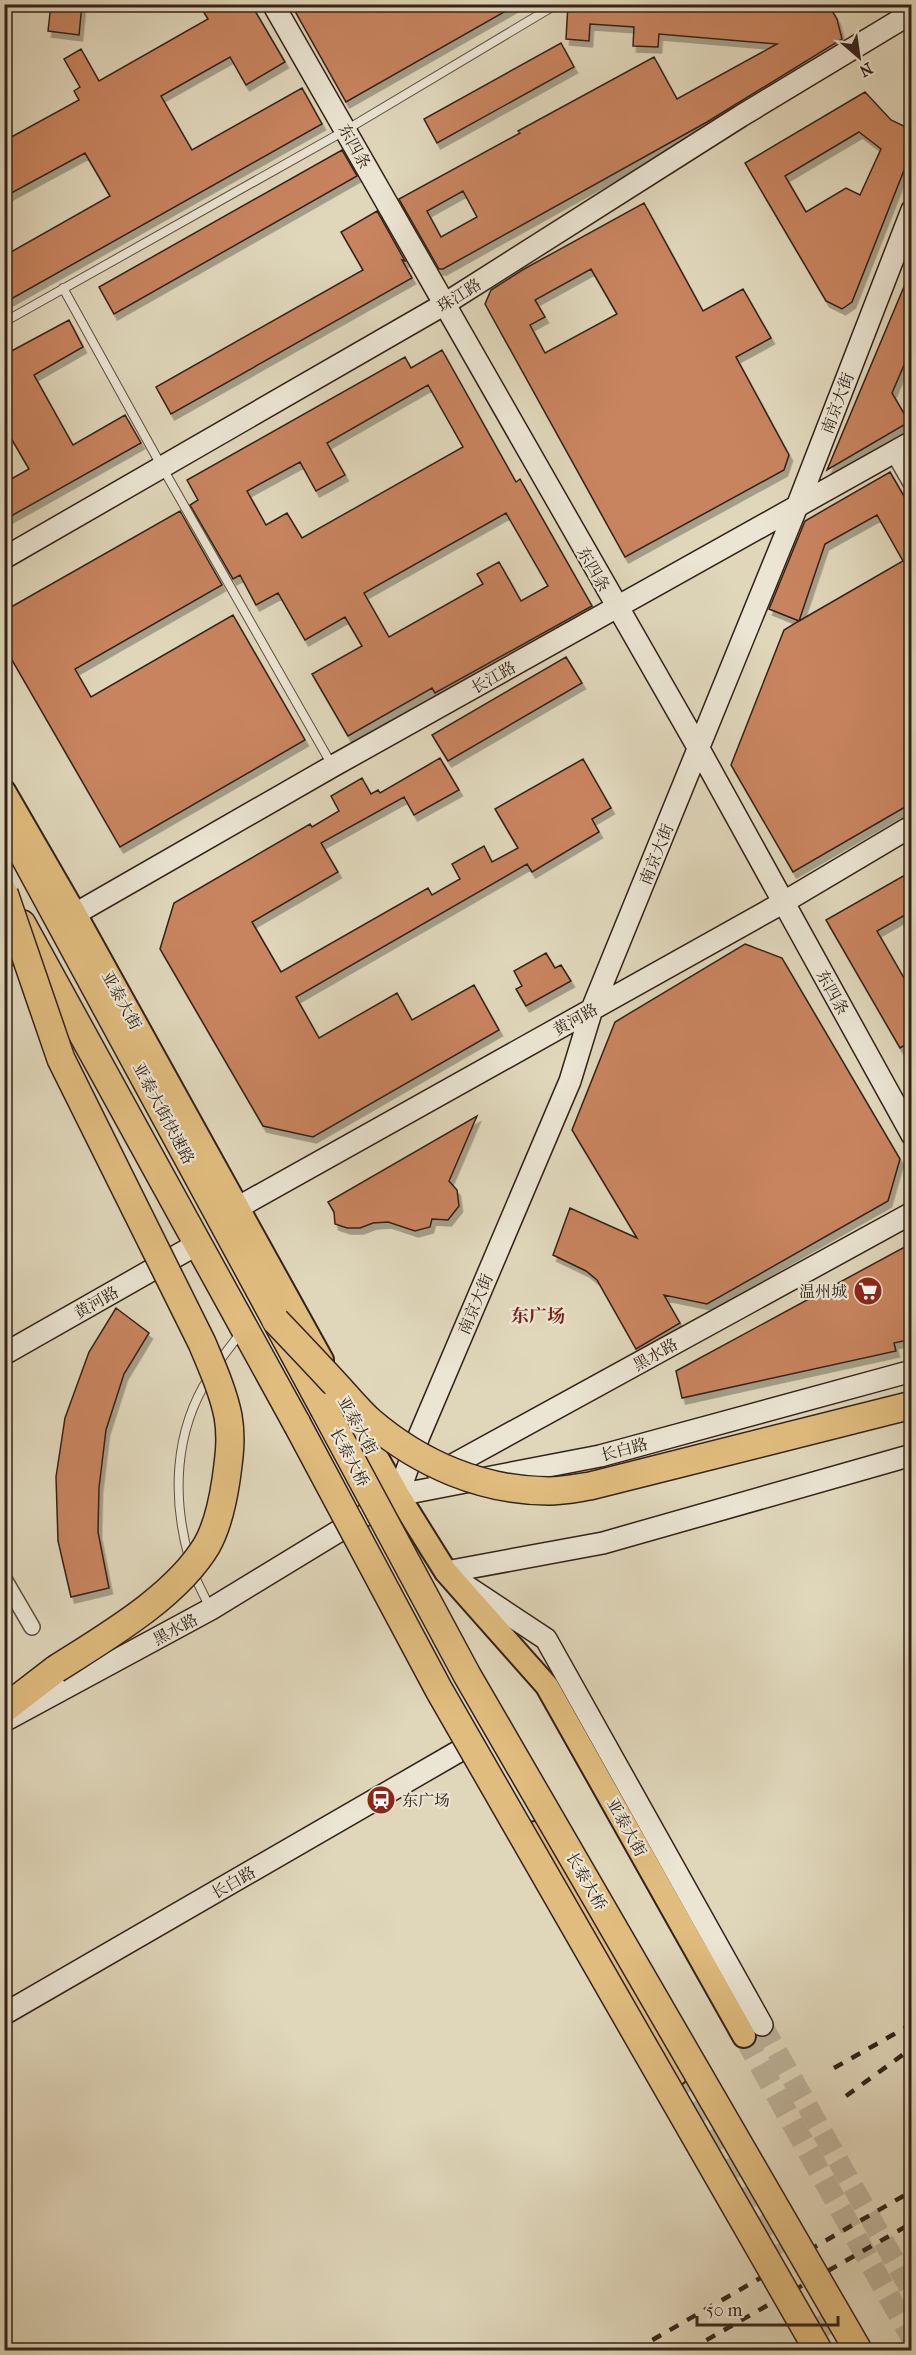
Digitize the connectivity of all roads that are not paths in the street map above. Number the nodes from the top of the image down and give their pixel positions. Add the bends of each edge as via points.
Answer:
1 (273, 4) edge
2 (557, 4) edge
3 (905, 16) edge
4 (346, 130) junction
5 (912, 210) edge
6 (63, 288) junction
7 (443, 305) junction
8 (4, 321) edge
9 (912, 442) edge
10 (893, 452) junction
11 (162, 467) junction
12 (912, 485) edge
13 (798, 504) junction
14 (4, 558) edge
15 (616, 608) junction
16 (699, 750) junction
17 (333, 766) junction
18 (4, 791) edge
19 (4, 819) edge
20 (912, 826) edge
21 (4, 893) edge
22 (784, 902) junction
23 (4, 912) edge
24 (75, 914) junction
25 (14, 951) edge
26 (592, 1009) junction
27 (912, 1135) edge
28 (237, 1208) junction
29 (912, 1213) edge
30 (187, 1250) junction
31 (276, 1321) junction
32 (236, 1339) junction
33 (4, 1354) edge
34 (912, 1371) edge
35 (912, 1405) edge
36 (323, 1407) joint
37 (297, 1424) joint
38 (912, 1455) edge
39 (398, 1495) junction
40 (341, 1531) junction
41 (446, 1572) junction
42 (4, 1579) edge
43 (211, 1609) junction
44 (32, 1627) dead end
45 (4, 1709) edge
46 (4, 1721) edge
47 (461, 1750) junction
48 (4, 2014) edge
49 (753, 2031) tunnel mouth
50 (676, 2074) tunnel mouth
51 (656, 2091) dead end
52 (818, 2350) edge
53 (858, 2350) edge

1 - 4 street, 东四条
2 - 4 lane
3 - 7 street, 珠江路
4 - 6 lane
4 - 7 street, 东四条
5 - 13 street, 南京大街
6 - 8 lane
6 - 11 lane
7 - 11 street, 珠江路
7 - 15 street, 东四条
9 - 10 street, 长江路
10 - 12 street
10 - 13 street, 长江路
11 - 14 street, 珠江路
11 - 17 lane
13 - 15 street, 长江路
13 - 16 street, 南京大街
15 - 16 street, 东四条
15 - 17 street, 长江路
16 - 22 street, 东四条
16 - 26 street, 南京大街
17 - 24 street, 长江路
18 - 24 main road, 亚泰大街
19 - 31 highway, 亚泰大街快速路
20 - 22 street, 黄河路
21 - 37 highway, 亚泰大街快速路, bridge
21 - 45 highway, bridge via 61,1059 202,1343 228,1418 230,1452 225,1490 207,1545 170,1588 133,1620 56,1669
22 - 26 street, 黄河路
22 - 27 street, 东四条
23 - 25 main road
24 - 28 main road, 亚泰大街
25 - 30 main road
26 - 28 street, 黄河路
26 - 39 street, 南京大街 via 570,1081 419,1436
28 - 39 main road, 亚泰大街
29 - 39 street, 黑水路
30 - 32 main road
30 - 33 street, 黄河路
31 - 35 highway, bridge via 370,1420 398,1442 459,1475 500,1487 551,1491 590,1486
31 - 36 highway, 亚泰大街快速路, bridge
32 - 40 main road
32 - 43 lane via 197,1396 182,1440 177,1485 181,1528 190,1563
34 - 39 street, 长白路 via 600,1456
36 - 53 highway, 长泰大桥, bridge via 467,1675
37 - 52 highway, 长泰大桥, bridge via 439,1690
38 - 41 street via 603,1543
39 - 40 street, 长白路
39 - 41 main road, 亚泰大街
40 - 43 street, 黑水路
40 - 47 street
40 - 50 main road via 560,1872
41 - 49 main road, 亚泰大街 via 547,1686
42 - 44 street
43 - 46 street, 黑水路
47 - 48 street, 长白路
47 - 51 street

